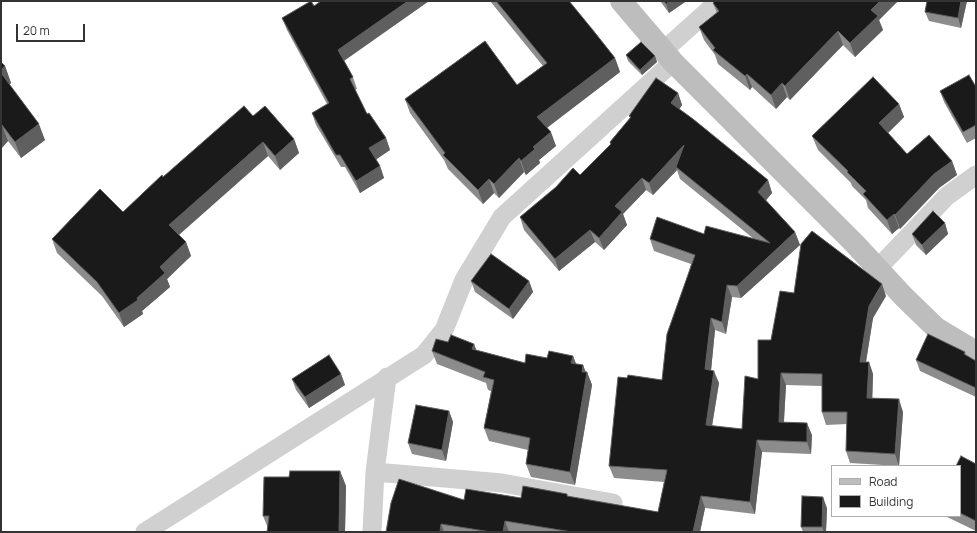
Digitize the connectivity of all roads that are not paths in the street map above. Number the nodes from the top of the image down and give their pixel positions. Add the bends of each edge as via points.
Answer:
1 (621, 1) edge
2 (719, 1) edge
3 (669, 56) junction
4 (976, 176) edge
5 (878, 268) junction
6 (976, 352) edge
7 (387, 377) junction
8 (375, 472) junction
9 (613, 502) dead end
10 (145, 532) edge
11 (372, 532) edge

1 - 3 street
2 - 3 street
3 - 5 street
3 - 7 street via 502,217 464,280 444,330 424,355
4 - 5 street via 947,196
5 - 6 street via 936,328
7 - 8 street
7 - 10 street
8 - 9 street via 502,483
8 - 11 street

